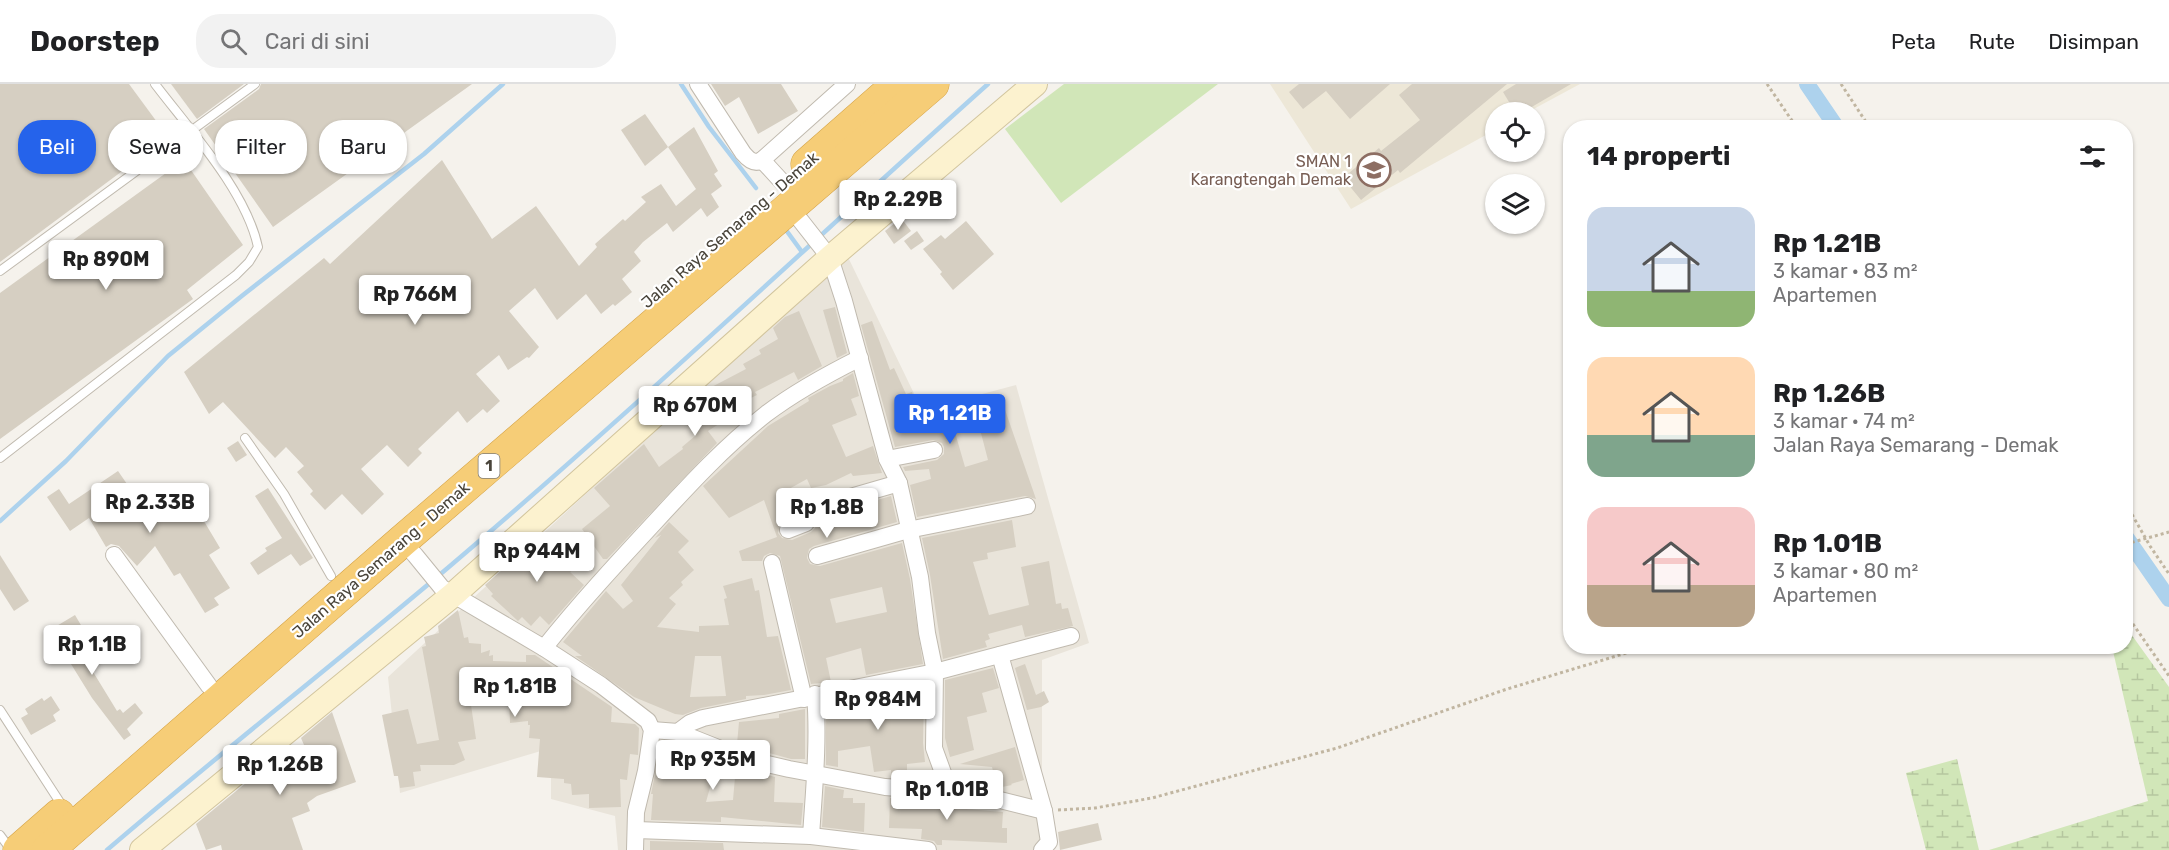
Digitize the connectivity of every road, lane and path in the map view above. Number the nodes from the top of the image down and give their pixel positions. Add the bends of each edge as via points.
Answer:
1 (155, 84) edge
2 (255, 84) edge
3 (698, 84) edge
4 (847, 84) edge
5 (898, 84) edge
6 (933, 84) edge
7 (1035, 84) edge
8 (1767, 84) edge
9 (1841, 84) edge
10 (182, 120) edge
11 (1792, 120) edge
12 (1865, 120) edge
13 (203, 122) edge
14 (203, 148) edge
15 (132, 174) edge
16 (780, 184) junction
17 (827, 255) junction
18 (0, 271) edge
19 (860, 358) junction
20 (244, 438) dead end
21 (934, 450) dead end
22 (0, 458) edge
23 (887, 459) junction
24 (899, 483) junction
25 (1027, 506) dead end
26 (2133, 516) edge
27 (788, 530) dead end
28 (908, 530) junction
29 (2169, 532) edge
30 (2146, 538) junction
31 (2133, 542) edge
32 (408, 548) junction
33 (114, 555) dead end
34 (817, 556) dead end
35 (772, 563) dead end
36 (2169, 574) edge
37 (331, 576) junction
38 (448, 591) junction
39 (2133, 624) edge
40 (1071, 636) dead end
41 (544, 648) junction
42 (1626, 654) edge
43 (1000, 655) junction
44 (935, 672) junction
45 (2169, 676) edge
46 (209, 686) junction
47 (809, 696) junction
48 (0, 710) edge
49 (652, 730) junction
50 (678, 732) junction
51 (815, 774) junction
52 (950, 792) junction
53 (64, 810) junction
54 (1044, 811) junction
55 (636, 830) junction
56 (0, 835) edge
57 (811, 836) junction
58 (852, 846) edge
59 (11, 850) edge
60 (19, 850) edge
61 (48, 850) edge
62 (142, 850) edge
63 (635, 850) edge
64 (928, 850) edge
65 (1042, 850) edge

1 - 10 lane
2 - 13 lane
3 - 16 street via 743,153
4 - 16 street
5 - 16 highway, Jalan Raya Semarang - Demak / 1
6 - 16 highway, Jalan Raya Semarang - Demak / 1
7 - 17 street
8 - 11 path
9 - 12 path
14 - 22 lane via 248,214 258,247 249,262
15 - 18 lane
16 - 17 street
16 - 32 highway, Jalan Raya Semarang - Demak / 1
16 - 37 highway, Jalan Raya Semarang - Demak / 1
17 - 19 street
17 - 38 street
19 - 23 street
19 - 41 street via 768,413 735,440 584,598
20 - 37 lane via 284,494
21 - 23 street
23 - 24 street
24 - 27 street via 816,507 809,510 806,523
24 - 28 street
25 - 28 street
26 - 30 path
28 - 34 street
28 - 44 street via 920,577
29 - 30 path
30 - 31 path
30 - 36 path
32 - 38 street
32 - 61 highway, Jalan Raya Semarang - Demak / 1
33 - 46 street
35 - 47 street
37 - 46 highway, Jalan Raya Semarang - Demak / 1
38 - 41 street
38 - 62 street
39 - 45 path
40 - 43 street
41 - 49 street via 632,708 648,721
42 - 54 path via 1507,689 1337,748 1152,798 1095,808
43 - 44 street
43 - 54 street
44 - 47 street
44 - 52 street via 934,748
46 - 53 highway, Jalan Raya Semarang - Demak / 1
47 - 50 street via 703,718
47 - 51 street
48 - 53 lane
49 - 50 street
49 - 55 street
50 - 51 street via 746,759
51 - 52 street via 885,787
51 - 57 street
52 - 54 street
53 - 60 highway, Jalan Raya Semarang - Demak / 1
54 - 65 street via 1049,842
55 - 57 street
55 - 63 street
56 - 59 lane
57 - 58 street
58 - 64 street

